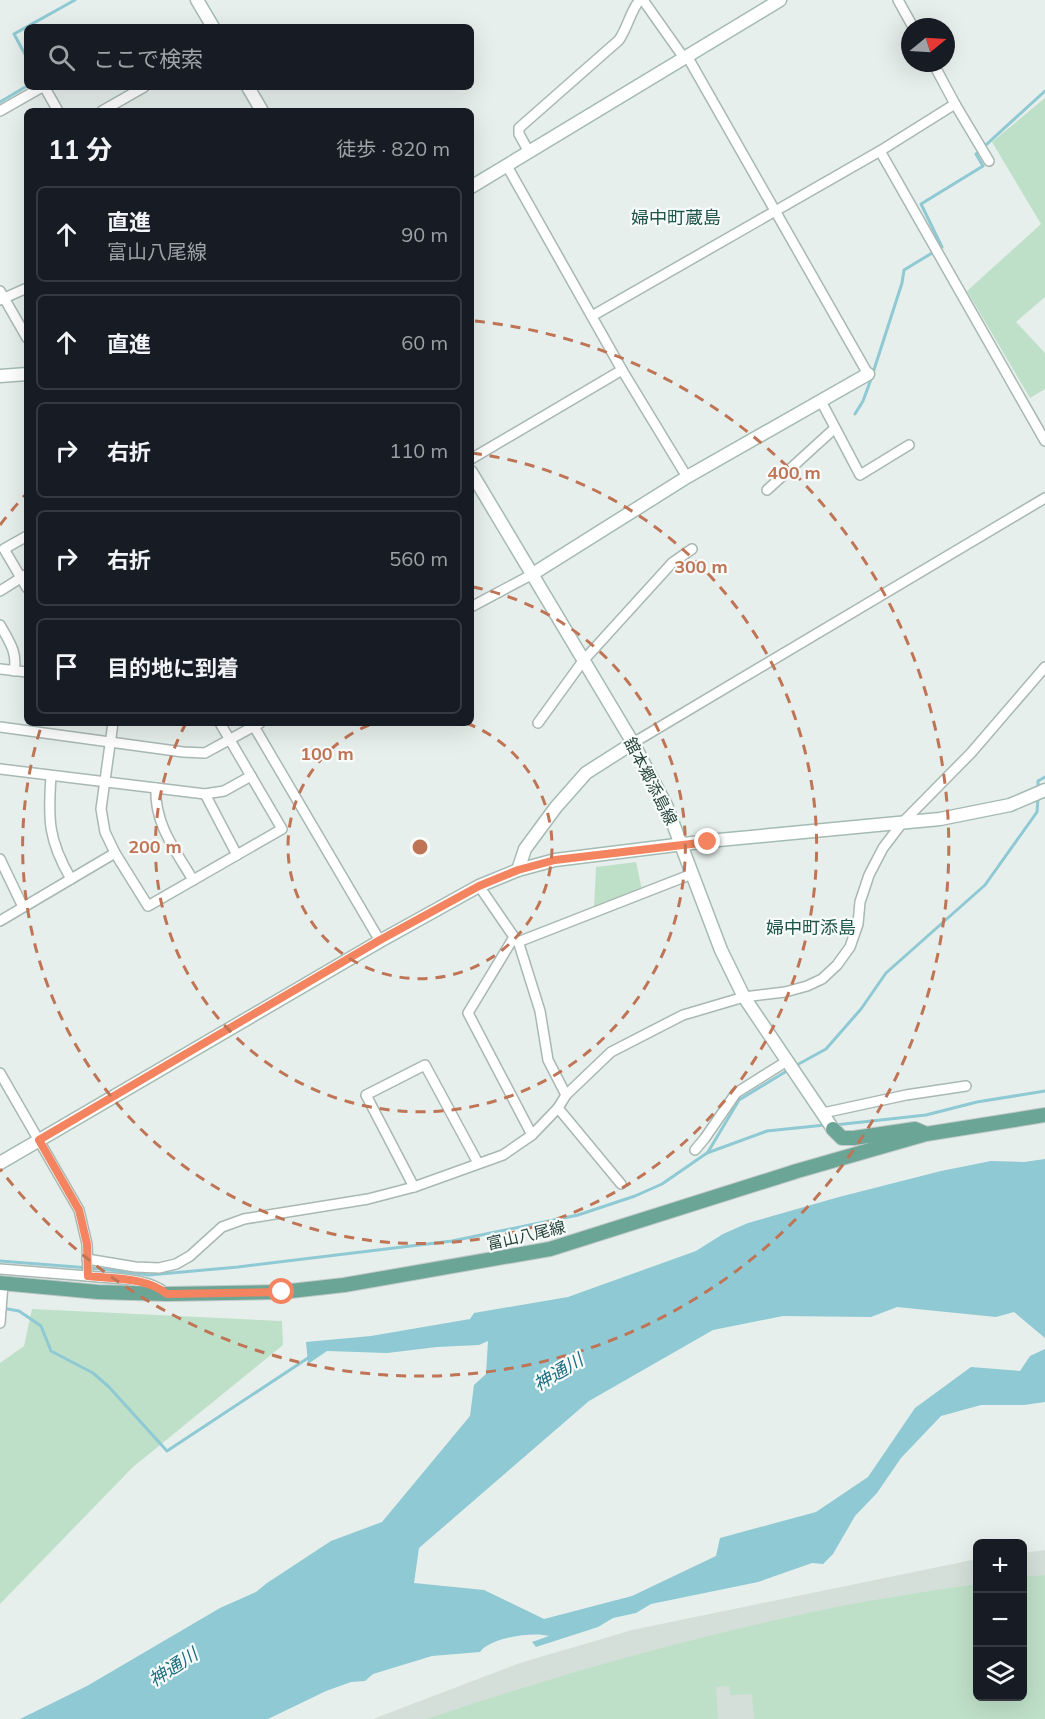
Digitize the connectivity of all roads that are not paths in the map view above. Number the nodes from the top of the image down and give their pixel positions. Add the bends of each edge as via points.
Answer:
1 (197, 0) edge
2 (642, 0) edge
3 (780, 0) edge
4 (898, 0) edge
5 (908, 18) edge
6 (211, 24) edge
7 (686, 57) junction
8 (938, 72) edge
9 (37, 90) edge
10 (46, 90) edge
11 (139, 90) edge
12 (250, 90) edge
13 (956, 104) junction
14 (56, 108) edge
15 (107, 108) edge
16 (260, 108) edge
17 (0, 111) edge
18 (879, 151) junction
19 (529, 152) junction
20 (989, 161) dead end
21 (507, 166) junction
22 (474, 185) edge
23 (774, 212) junction
24 (24, 289) edge
25 (1, 296) edge
26 (592, 316) junction
27 (24, 333) edge
28 (622, 370) junction
29 (24, 374) edge
30 (868, 374) joint
31 (0, 376) edge
32 (821, 401) junction
33 (835, 428) junction
34 (1045, 441) edge
35 (909, 445) dead end
36 (474, 457) edge
37 (474, 477) edge
38 (687, 477) junction
39 (767, 489) dead end
40 (1045, 498) edge
41 (24, 538) edge
42 (692, 549) dead end
43 (531, 575) junction
44 (24, 576) edge
45 (0, 591) edge
46 (474, 606) edge
47 (0, 625) edge
48 (583, 661) junction
49 (1045, 667) edge
50 (0, 669) edge
51 (14, 671) junction
52 (24, 672) edge
53 (538, 723) dead end
54 (113, 726) edge
55 (222, 726) edge
56 (253, 726) edge
57 (257, 726) edge
58 (0, 727) edge
59 (230, 740) junction
60 (111, 742) junction
61 (633, 743) junction
62 (0, 769) edge
63 (51, 776) junction
64 (251, 776) junction
65 (105, 783) junction
66 (156, 789) junction
67 (1045, 790) edge
68 (205, 794) junction
69 (902, 823) junction
70 (682, 846) junction
71 (115, 853) junction
72 (237, 855) junction
73 (0, 859) edge
74 (518, 870) junction
75 (692, 874) junction
76 (71, 879) junction
77 (193, 880) junction
78 (479, 886) junction
79 (24, 907) junction
80 (0, 921) edge
81 (380, 940) junction
82 (516, 940) junction
83 (744, 998) junction
84 (787, 1061) junction
85 (0, 1073) edge
86 (966, 1086) dead end
87 (566, 1095) junction
88 (558, 1108) junction
89 (1045, 1115) edge
90 (829, 1122) junction
91 (926, 1134) junction
92 (532, 1135) junction
93 (39, 1140) junction
94 (695, 1149) dead end
95 (0, 1163) edge
96 (478, 1163) junction
97 (621, 1185) dead end
98 (414, 1187) junction
99 (88, 1268) junction
100 (0, 1269) edge
101 (2, 1284) edge
102 (167, 1294) junction
103 (0, 1323) edge

1 - 6 street
2 - 7 street
2 - 19 street via 635,5 620,40 519,128
3 - 7 street
4 - 5 street
7 - 19 street
7 - 23 street
8 - 13 street
9 - 17 street
10 - 14 street
11 - 15 street
12 - 16 street
13 - 18 street
13 - 20 street
18 - 23 street
18 - 34 street
19 - 21 street
21 - 22 street
21 - 26 street
23 - 26 street
23 - 30 street
24 - 25 street
25 - 27 street
26 - 28 street
28 - 36 street
28 - 38 street
29 - 31 street
30 - 32 street
32 - 33 street
32 - 38 street
33 - 35 street via 860,475
33 - 39 street
37 - 43 street, 舘本郷添島線
38 - 43 street
40 - 61 street
41 - 44 street via 3,549
42 - 48 street via 672,563
43 - 46 street
43 - 48 street, 舘本郷添島線
44 - 45 street
47 - 51 street via 14,649
48 - 53 street
48 - 61 street, 舘本郷添島線
49 - 69 street via 971,753
50 - 51 street
51 - 52 street
54 - 60 street
55 - 59 street
56 - 59 street
57 - 81 street
58 - 60 street
59 - 60 street via 205,753
59 - 64 street
60 - 65 street
61 - 70 street, 舘本郷添島線
61 - 74 street via 586,773 525,849
62 - 63 street
63 - 65 street
63 - 76 street via 48,813 52,836
64 - 68 street via 225,791
64 - 72 street via 282,829
65 - 66 street
65 - 71 street via 101,809 105,832
66 - 68 street
66 - 77 street via 159,820
67 - 69 street via 1010,806
68 - 72 street
69 - 70 street
69 - 83 street via 869,875 850,947 837,965 807,986
70 - 74 street via 555,860
70 - 75 street, 舘本郷添島線
71 - 76 street
71 - 77 street via 148,906
72 - 77 street
73 - 79 street
74 - 78 street
75 - 82 street
75 - 83 street, 舘本郷添島線
76 - 79 street
78 - 81 street
78 - 82 street
79 - 80 street
81 - 93 street
82 - 87 street via 540,1011 548,1060
82 - 92 street via 468,1013
83 - 84 street, 舘本郷添島線
83 - 87 street via 683,1015 611,1052
84 - 90 street, 舘本郷添島線
84 - 94 street via 736,1093
85 - 93 street
86 - 90 street via 906,1095
87 - 88 street
88 - 92 street
88 - 97 street
89 - 91 main road, 富山八尾線
90 - 91 main road via 842,1138 915,1129
91 - 102 main road, 富山八尾線 via 550,1249 303,1290
92 - 96 street via 503,1155
93 - 95 street
93 - 99 street via 79,1210
96 - 98 street
96 - 98 street via 425,1065 366,1095
98 - 99 street via 368,1199 244,1219 222,1227 176,1264 159,1268
99 - 100 street
99 - 102 street via 157,1286
101 - 102 main road, 富山八尾線
101 - 103 street

